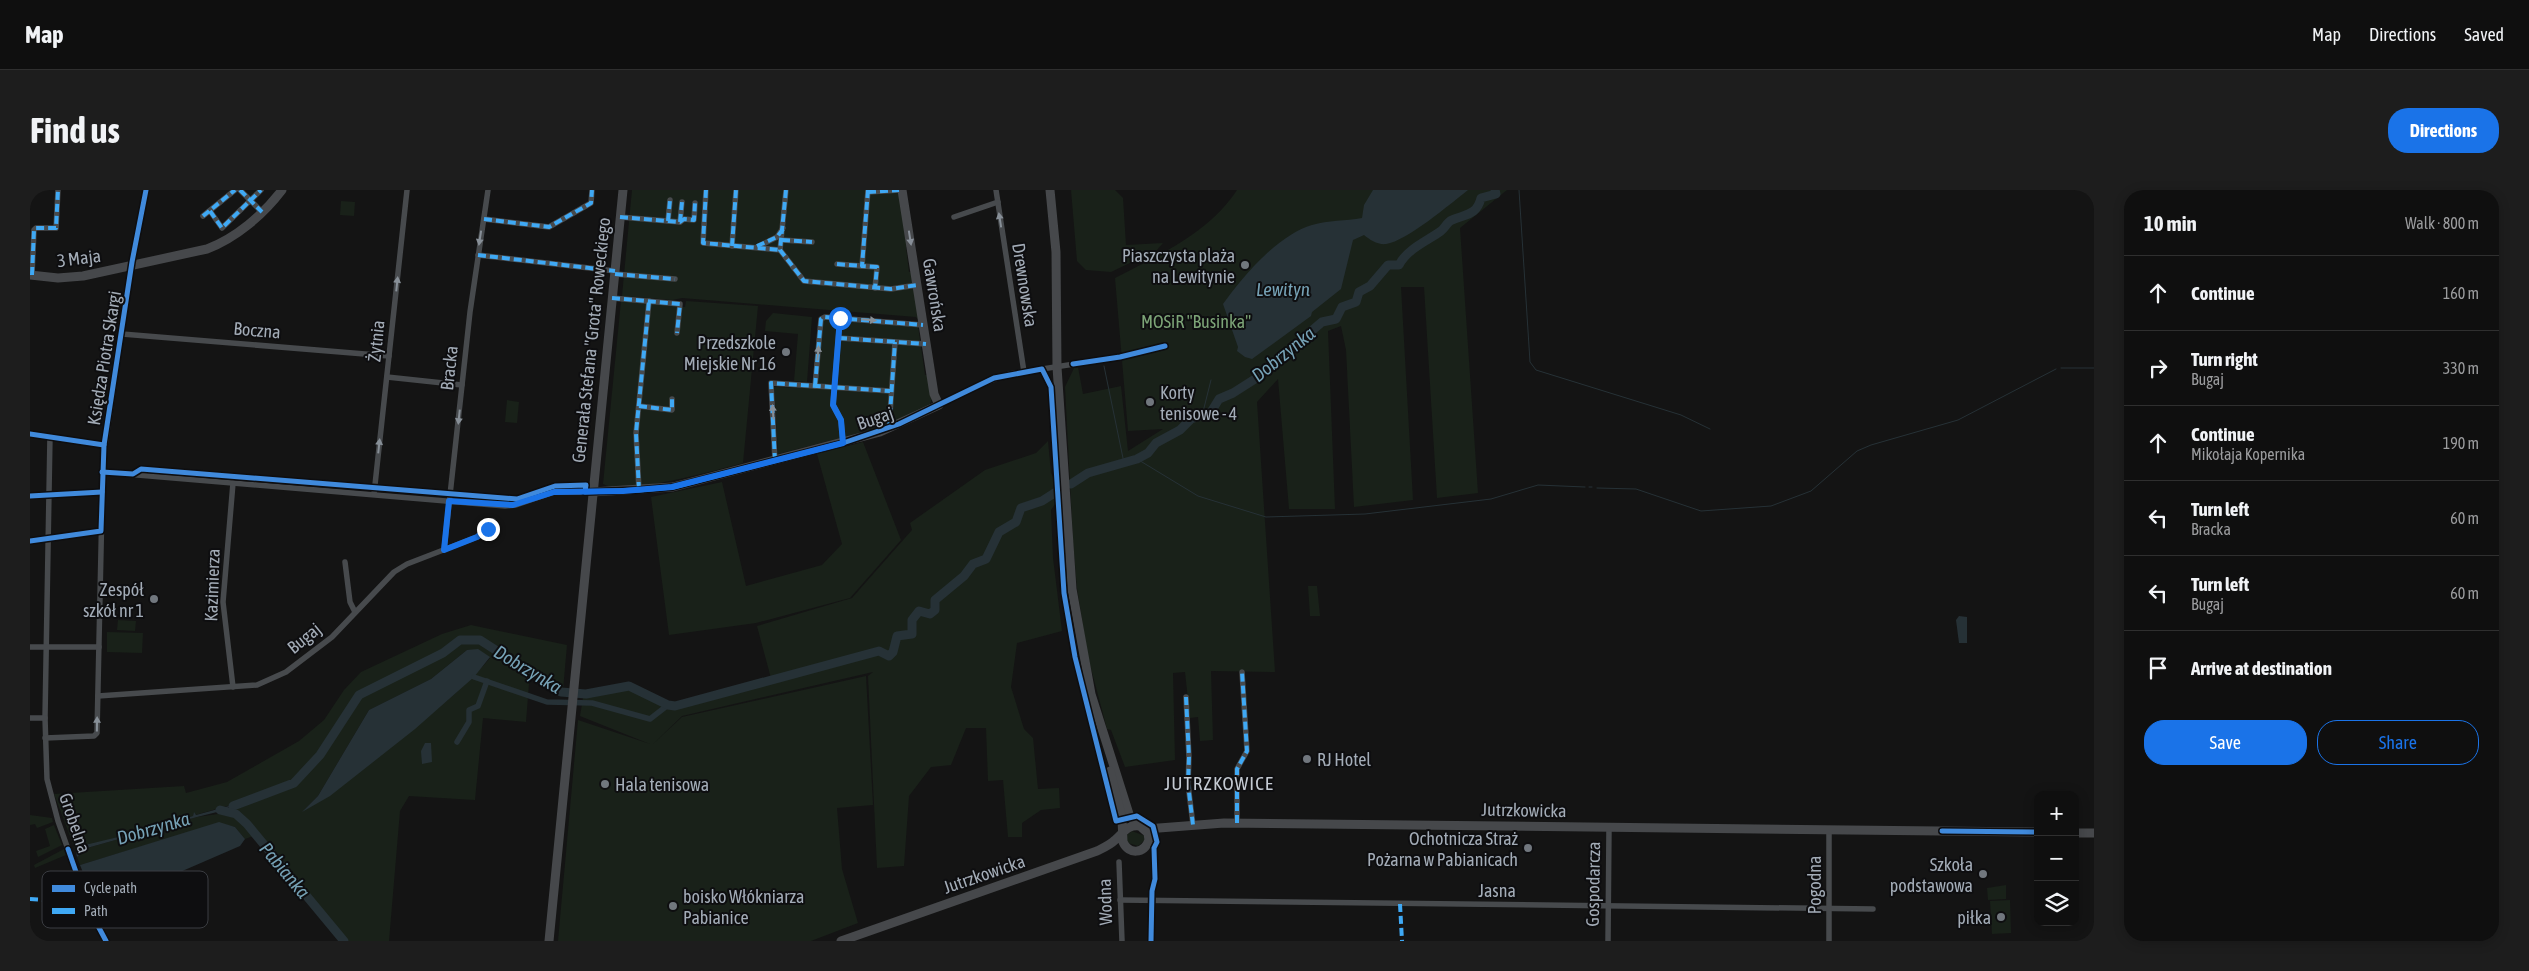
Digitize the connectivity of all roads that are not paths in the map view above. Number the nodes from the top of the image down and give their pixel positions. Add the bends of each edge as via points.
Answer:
1 (58, 190) edge
2 (146, 190) edge
3 (235, 190) edge
4 (240, 190) edge
5 (261, 190) edge
6 (282, 190) edge
7 (407, 190) edge
8 (488, 190) edge
9 (592, 190) edge
10 (623, 190) edge
11 (706, 190) edge
12 (736, 190) edge
13 (786, 190) edge
14 (901, 190) edge
15 (996, 190) edge
16 (1050, 190) edge
17 (868, 191) edge
18 (670, 200) dead end
19 (252, 201) junction
20 (682, 202) dead end
21 (998, 202) junction
22 (695, 203) dead end
23 (210, 211) junction
24 (262, 212) junction
25 (203, 216) dead end
26 (620, 217) junction
27 (954, 217) dead end
28 (484, 219) junction
29 (668, 221) junction
30 (680, 222) junction
31 (783, 226) junction
32 (782, 240) junction
33 (812, 242) dead end
34 (732, 246) junction
35 (747, 247) junction
36 (780, 250) junction
37 (478, 255) junction
38 (837, 264) dead end
39 (132, 266) junction
40 (862, 266) junction
41 (615, 272) junction
42 (31, 275) edge
43 (675, 279) dead end
44 (917, 285) junction
45 (875, 288) junction
46 (612, 298) junction
47 (649, 301) junction
48 (840, 318) junction
49 (923, 324) junction
50 (677, 333) dead end
51 (122, 334) junction
52 (839, 338) junction
53 (895, 342) junction
54 (926, 344) junction
55 (1165, 346) dead end
56 (389, 356) junction
57 (1057, 367) junction
58 (1024, 372) junction
59 (387, 376) junction
60 (462, 385) junction
61 (815, 386) junction
62 (834, 387) junction
63 (890, 391) junction
64 (672, 399) dead end
65 (939, 405) junction
66 (639, 406) junction
67 (890, 428) junction
68 (30, 434) edge
69 (50, 436) junction
70 (843, 443) junction
71 (104, 445) junction
72 (775, 461) junction
73 (102, 472) junction
74 (233, 483) junction
75 (639, 490) junction
76 (102, 492) junction
77 (592, 492) junction
78 (374, 494) junction
79 (49, 495) junction
80 (30, 496) edge
81 (449, 501) junction
82 (493, 521) dead end
83 (101, 531) junction
84 (48, 539) junction
85 (30, 541) edge
86 (444, 550) junction
87 (345, 562) dead end
88 (355, 612) junction
89 (30, 647) edge
90 (45, 647) junction
91 (99, 647) junction
92 (1242, 672) dead end
93 (233, 687) junction
94 (98, 696) junction
95 (1186, 697) dead end
96 (30, 718) edge
97 (45, 718) junction
98 (45, 738) junction
99 (1104, 739) junction
100 (1237, 823) junction
101 (1193, 824) junction
102 (1143, 828) junction
103 (1173, 828) junction
104 (1609, 828) junction
105 (1829, 830) junction
106 (2034, 832) edge
107 (1123, 833) junction
108 (2079, 833) edge
109 (2094, 833) edge
110 (1149, 840) junction
111 (1127, 849) junction
112 (1097, 852) junction
113 (1119, 862) dead end
114 (76, 871) edge
115 (1120, 900) junction
116 (1608, 906) junction
117 (1829, 907) junction
118 (1873, 909) dead end
119 (99, 928) edge
120 (106, 941) edge
121 (549, 941) edge
122 (841, 941) edge
123 (1122, 941) edge
124 (1608, 941) edge
125 (1829, 941) edge

1 - 42 street via 56,228 34,230
2 - 39 street, Księdza Piotra Skargi
3 - 23 street
4 - 19 street
5 - 19 street
6 - 24 street, 3 Maja
56 -> 7 street, Żytnia
8 - 28 street, Bracka
9 - 28 street via 591,202 549,227
10 - 26 street, Generała Stefana "Grota" Roweckiego
11 - 34 street via 703,243
12 - 34 street
13 - 31 street
14 - 17 street
14 -> 44 street, Gawrońska
15 - 21 street, Drewnowska
16 - 57 street via 1056,252
17 - 40 street
18 - 29 street
19 - 23 street via 222,228
19 - 24 street
20 - 30 street
21 - 27 street
58 -> 21 street, Drewnowska
22 - 30 street via 694,220
23 - 25 street
24 - 39 street, 3 Maja via 219,244
26 - 29 street
26 - 41 street, Generała Stefana "Grota" Roweckiego
28 -> 37 street, Bracka
29 - 30 street
31 - 32 street
31 - 35 street via 777,237 765,244
32 - 33 street
32 - 36 street
34 - 35 street
35 - 36 street
36 - 45 street via 804,281
37 - 41 street
37 - 60 street, Bracka
38 - 40 street
39 - 42 street, 3 Maja via 70,278
39 - 51 street, Księdza Piotra Skargi
40 - 45 street via 877,267
41 - 43 street
41 - 46 street, Generała Stefana "Grota" Roweckiego
44 - 45 street via 900,289
44 - 49 street, Gawrońska
46 - 47 street
46 - 77 street, Generała Stefana "Grota" Roweckiego
47 - 50 street via 680,304
47 - 66 street
48 -> 49 street
48 - 52 street
61 -> 48 street via 821,319
49 - 54 street, Gawrońska
51 - 56 street, Boczna
51 - 71 street, Księdza Piotra Skargi
52 - 53 street
52 - 62 street
53 - 54 street
53 - 63 street
54 - 65 street, Gawrońska via 934,394
55 - 57 street, Bugaj via 1120,358
56 - 59 street, Żytnia
57 - 58 street, Bugaj
57 - 99 street via 1072,589 1084,661
58 - 65 street, Bugaj via 994,378
59 - 60 street
78 -> 59 street, Żytnia
60 -> 81 street, Bracka
61 - 62 street
72 -> 61 street via 771,383
62 - 63 street
62 - 70 street via 833,405 841,420
63 - 67 street
64 - 66 street via 672,410
65 - 67 street, Bugaj
66 - 75 street via 636,433
67 - 70 street, Bugaj
68 - 69 street
69 - 71 street
69 - 79 street, Grobelna
70 - 72 street, Bugaj
71 - 73 street, Księdza Piotra Skargi
72 - 75 street, Bugaj via 672,487
73 - 74 street
73 - 76 street, Księdza Piotra Skargi
74 - 78 street
74 - 93 street, Kazimierza via 223,602
75 - 77 street, Bugaj
76 - 79 street
76 - 83 street, Księdza Piotra Skargi
77 - 81 street via 554,492 513,505
77 - 121 street, Generała Stefana "Grota" Roweckiego
78 - 81 street
79 - 80 street
79 - 84 street, Grobelna
81 - 86 street, Bracka
82 - 86 street, Bugaj via 493,525 477,537
83 - 84 street
83 - 91 street, Księdza Piotra Skargi
84 - 85 street
84 - 90 street, Grobelna
86 - 88 street, Bugaj via 400,568
87 - 88 street via 350,602
88 - 93 street, Bugaj via 332,637 286,672 257,684
89 - 90 street
90 - 91 street
90 - 97 street, Grobelna
91 - 94 street, Księdza Piotra Skargi
92 - 100 street via 1246,751 1238,769
93 - 94 street, Bugaj
98 -> 94 street, Księdza Piotra Skargi via 94,736 97,733
95 - 101 street via 1188,784
96 - 97 street
97 - 98 street, Grobelna
98 - 114 street, Grobelna via 49,793
99 - 102 street via 1130,817
99 - 107 street
100 - 101 street, Jutrzkowicka
100 - 104 street, Jutrzkowicka
101 - 103 street, Jutrzkowicka
102 - 103 street, Jutrzkowicka
102 - 107 street via 1132,825
102 - 110 street
103 - 110 street, Jutrzkowicka
104 - 105 street, Jutrzkowicka
104 - 116 street, Gospodarcza
105 - 106 street, Jutrzkowicka
105 - 117 street, Pogodna
107 - 111 street via 1122,842
107 - 112 street, Jutrzkowicka
108 - 109 street
110 - 111 street via 1140,851
111 - 112 street, Jutrzkowicka
112 - 122 street, Jutrzkowicka
113 - 115 street, Wodna
115 - 116 street, Jasna
115 - 123 street, Wodna
116 - 117 street, Jasna
116 - 124 street, Gospodarcza
117 - 118 street, Jasna
117 - 125 street, Pogodna
119 - 120 street, Grobelna

